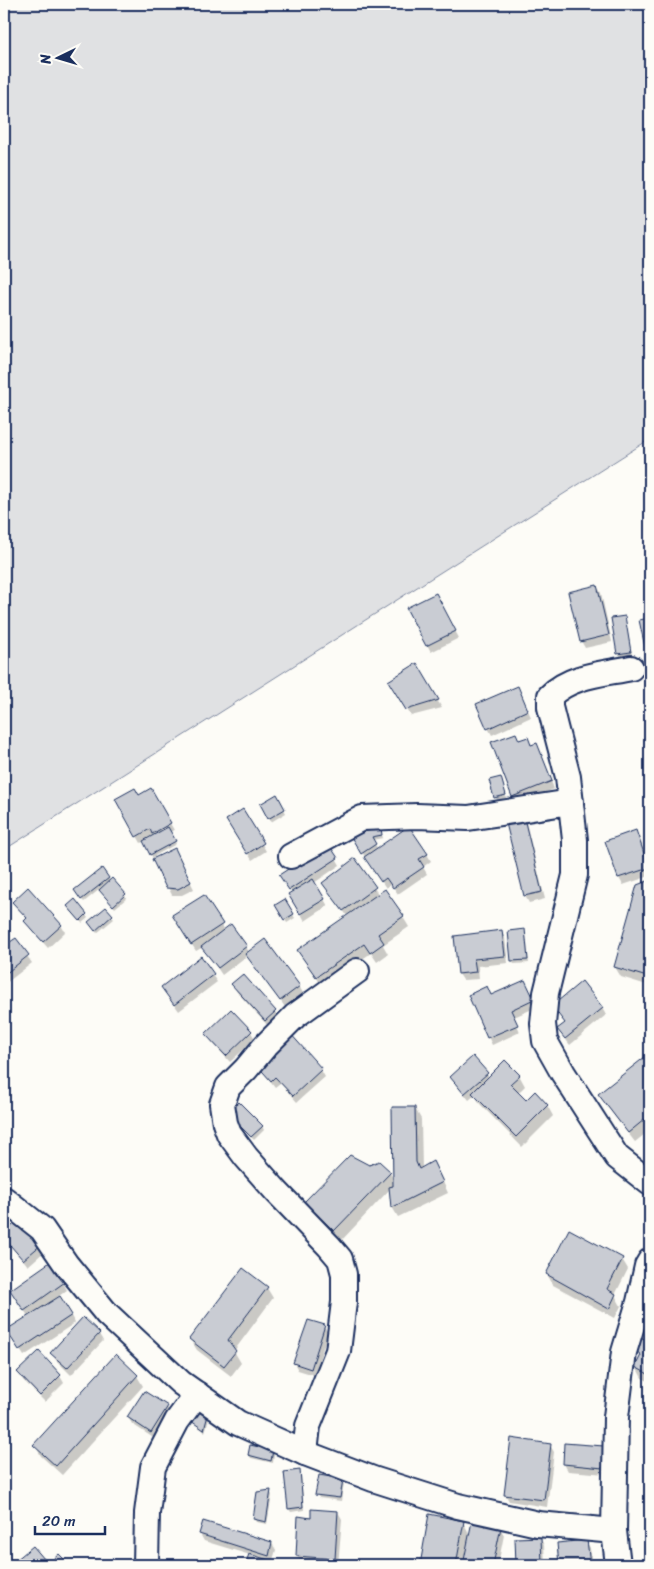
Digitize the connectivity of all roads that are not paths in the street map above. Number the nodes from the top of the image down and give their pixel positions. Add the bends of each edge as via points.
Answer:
1 (631, 668) dead end
2 (571, 802) junction
3 (292, 856) dead end
4 (357, 972) dead end
5 (650, 1182) edge
6 (4, 1199) edge
7 (650, 1261) edge
8 (197, 1394) junction
9 (305, 1453) junction
10 (614, 1531) junction
11 (146, 1565) edge
12 (618, 1565) edge

1 - 2 street via 571,681 550,696
2 - 3 street via 468,818 362,818
2 - 5 street via 575,875 546,993 545,1041 618,1157
4 - 9 street via 295,1016 228,1087 222,1104 229,1134 270,1184 329,1246 340,1260 344,1274 338,1351 308,1426
6 - 8 street via 42,1229 107,1314
7 - 10 street via 624,1352 616,1417
8 - 9 street via 238,1423
8 - 11 street via 153,1467 147,1513
9 - 10 street via 458,1506 538,1524
10 - 12 street

